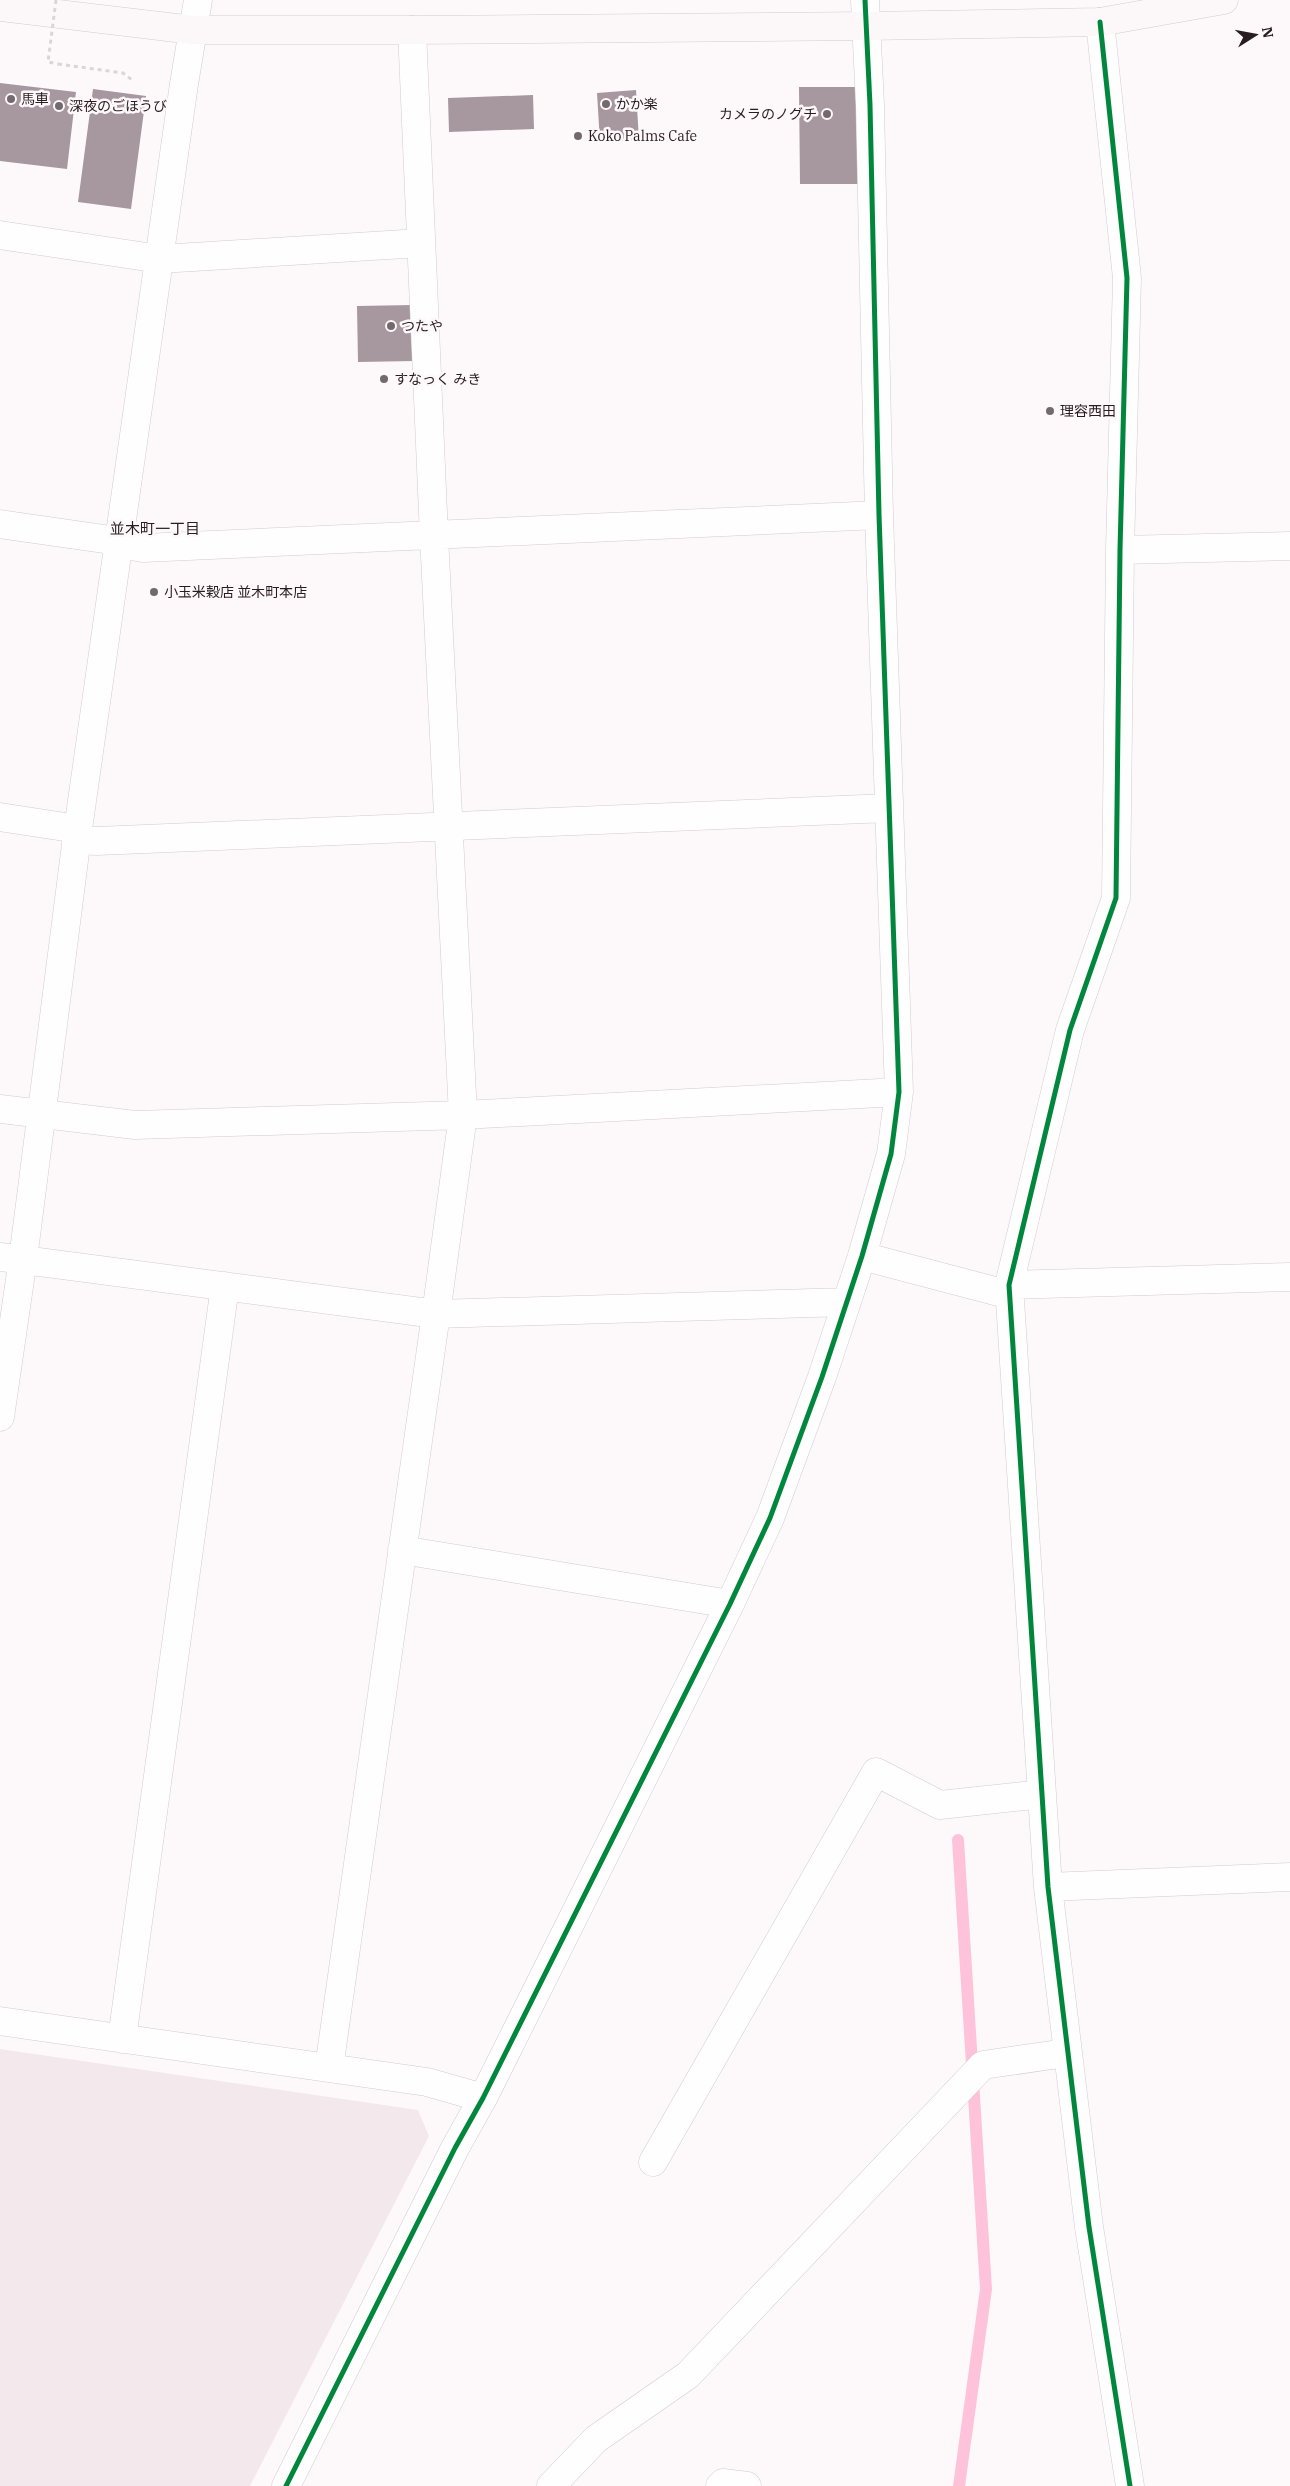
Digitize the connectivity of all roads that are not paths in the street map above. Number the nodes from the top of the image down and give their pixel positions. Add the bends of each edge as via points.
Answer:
1 (198, 0) edge
2 (1224, 0) edge
3 (0, 7) edge
4 (1134, 8) edge
5 (866, 13) edge
6 (1100, 22) junction
7 (193, 30) junction
8 (412, 30) junction
9 (0, 235) edge
10 (421, 243) junction
11 (160, 259) junction
12 (879, 515) junction
13 (0, 524) edge
14 (434, 536) junction
15 (118, 543) junction
16 (1290, 546) edge
17 (1120, 550) junction
18 (888, 808) junction
19 (0, 817) edge
20 (448, 825) junction
21 (77, 834) junction
22 (899, 1092) junction
23 (0, 1109) edge
24 (42, 1114) junction
25 (462, 1115) junction
26 (862, 1256) junction
27 (12, 1258) edge
28 (1290, 1277) edge
29 (224, 1286) junction
30 (1009, 1290) junction
31 (846, 1302) junction
32 (436, 1314) junction
33 (0, 1417) edge
34 (402, 1550) junction
35 (730, 1604) junction
36 (1042, 1794) junction
37 (1290, 1877) edge
38 (1048, 1887) junction
39 (0, 2021) edge
40 (122, 2039) junction
41 (1066, 2053) junction
42 (329, 2068) junction
43 (483, 2098) junction
44 (653, 2162) dead end
45 (286, 2486) edge
46 (551, 2486) edge
47 (720, 2486) edge
48 (747, 2486) edge
49 (1130, 2486) edge

1 - 7 street
2 - 4 street
3 - 7 street
4 - 6 street
5 - 6 street
5 - 8 street
5 - 12 street
6 - 17 street via 1127,278
7 - 8 street
7 - 11 street
8 - 10 street
9 - 11 street
10 - 11 street
10 - 14 street
11 - 15 street
12 - 14 street
12 - 18 street
13 - 15 street
14 - 15 street via 143,548
14 - 20 street
15 - 21 street
16 - 17 street
17 - 30 street via 1116,898 1070,1030
18 - 20 street
18 - 22 street
19 - 21 street
20 - 21 street via 107,840
20 - 25 street
21 - 24 street
22 - 25 street
22 - 26 street via 891,1154
23 - 24 street
24 - 25 street via 136,1125
24 - 27 street
25 - 32 street
26 - 30 street
26 - 31 street
27 - 29 street
27 - 33 street
28 - 30 street
29 - 32 street
29 - 40 street
30 - 36 street
31 - 32 street
31 - 35 street via 770,1518
32 - 34 street
34 - 35 street
34 - 42 street
35 - 43 street
36 - 38 street
36 - 44 street via 940,1805 876,1772
37 - 38 street
38 - 41 street
39 - 40 street
40 - 42 street
41 - 46 street via 983,2065 688,2375 596,2439
41 - 49 street via 1089,2227
42 - 43 street via 427,2082
43 - 45 street
47 - 48 street via 723,2483

